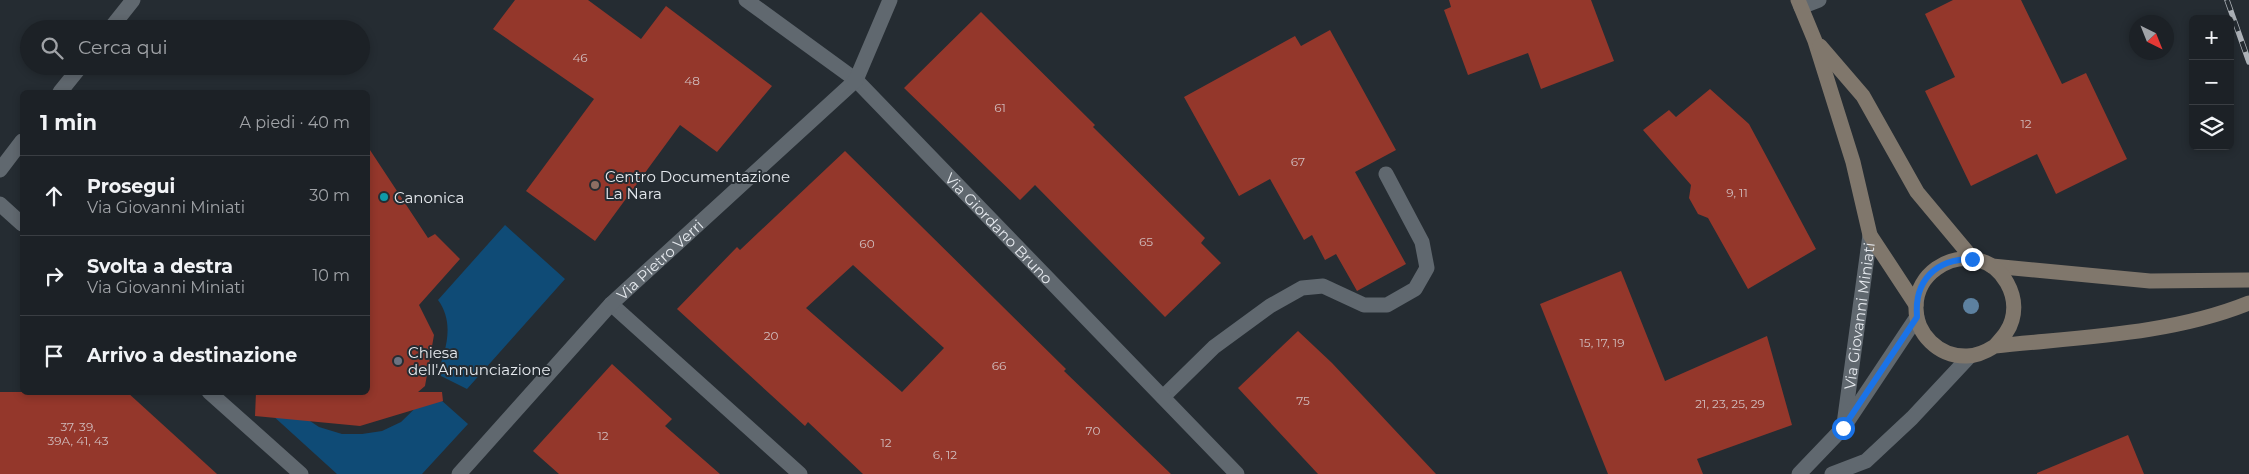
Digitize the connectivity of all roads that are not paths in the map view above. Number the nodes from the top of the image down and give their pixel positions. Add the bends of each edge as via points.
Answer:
1 (133, 0) edge
2 (746, 0) edge
3 (890, 0) edge
4 (1819, 0) edge
5 (1800, 4) edge
6 (117, 20) edge
7 (1816, 41) junction
8 (74, 75) edge
9 (856, 80) junction
10 (62, 90) edge
11 (20, 144) edge
12 (0, 170) edge
13 (1386, 174) dead end
14 (0, 204) edge
15 (20, 222) edge
16 (1870, 235) junction
17 (1972, 259) junction
18 (1992, 266) junction
19 (2249, 280) edge
20 (2249, 303) edge
21 (611, 304) junction
22 (1916, 311) junction
23 (1995, 346) junction
24 (1969, 356) junction
25 (212, 395) edge
26 (1163, 397) junction
27 (1843, 428) junction
28 (1869, 468) edge
29 (301, 474) edge
30 (459, 474) edge
31 (800, 474) edge
32 (1237, 474) edge
33 (1799, 474) edge
34 (1832, 474) edge

1 - 6 street
2 - 9 street, Via Giordano Bruno
3 - 9 street, Via Pietro Verri
4 - 5 street
5 - 7 main road
7 - 16 main road via 1853,162
7 - 17 main road via 1863,96 1917,192
8 - 10 street
9 - 21 street, Via Pietro Verri
9 - 26 street, Via Giordano Bruno
11 - 12 street
13 - 26 street via 1422,242 1427,268 1415,290 1387,305 1364,305 1323,286 1302,288 1270,306 1214,348
14 - 15 street
16 - 22 main road
16 - 27 street, Via Giovanni Miniati
17 - 18 main road, Via Giovanni Miniati
17 - 22 main road, Via Giovanni Miniati via 1956,259 1928,275 1920,289
18 - 19 main road, Via Giovanni Miniati via 2150,281
18 - 23 main road via 2011,290 2014,305 2006,334
20 - 23 main road via 2221,314 2132,332
21 - 30 street, Via Pietro Verri
21 - 31 street
22 - 24 main road via 1930,342 1954,355
22 - 27 street, Via Giovanni Miniati
23 - 24 main road
24 - 28 street
25 - 29 street
26 - 32 street, Via Giordano Bruno
27 - 33 street, Via Giovanni Miniati
28 - 34 street

